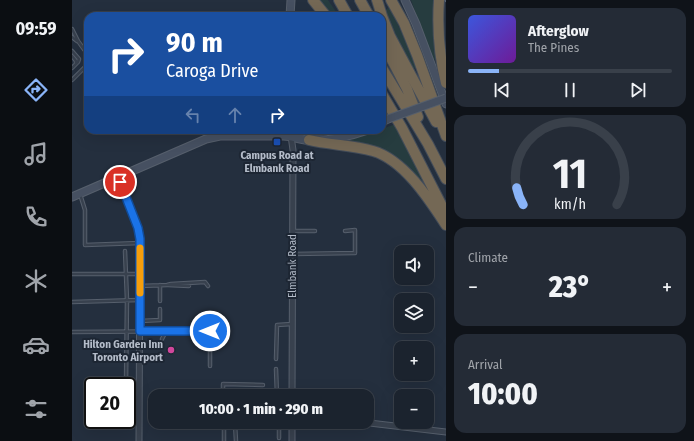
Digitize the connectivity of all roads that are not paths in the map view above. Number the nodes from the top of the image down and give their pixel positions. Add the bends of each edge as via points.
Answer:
1 (291, 0) edge
2 (313, 0) edge
3 (360, 0) edge
4 (377, 0) edge
5 (392, 0) edge
6 (405, 0) edge
7 (439, 0) edge
8 (339, 1) edge
9 (290, 12) edge
10 (323, 12) edge
11 (346, 12) edge
12 (367, 12) edge
13 (381, 12) edge
14 (386, 26) edge
15 (72, 29) edge
16 (72, 37) edge
17 (78, 41) junction
18 (84, 49) edge
19 (386, 49) edge
20 (72, 51) edge
21 (72, 56) edge
22 (76, 64) junction
23 (72, 68) edge
24 (84, 68) edge
25 (386, 75) edge
26 (72, 80) edge
27 (446, 83) edge
28 (446, 98) edge
29 (386, 101) edge
30 (446, 104) edge
31 (386, 120) edge
32 (267, 134) edge
33 (291, 134) edge
34 (294, 134) edge
35 (355, 134) edge
36 (445, 134) edge
37 (309, 140) junction
38 (428, 144) junction
39 (118, 176) junction
40 (446, 179) edge
41 (80, 193) junction
42 (72, 197) edge
43 (446, 214) edge
44 (446, 225) edge
45 (345, 230) dead end
46 (292, 231) junction
47 (315, 231) dead end
48 (140, 243) junction
49 (125, 250) dead end
50 (292, 254) junction
51 (72, 274) edge
52 (126, 274) junction
53 (140, 274) junction
54 (179, 284) junction
55 (140, 286) junction
56 (160, 286) junction
57 (189, 286) dead end
58 (208, 286) dead end
59 (127, 300) junction
60 (140, 300) junction
61 (160, 301) dead end
62 (72, 302) edge
63 (160, 309) dead end
64 (140, 321) junction
65 (292, 324) junction
66 (126, 331) junction
67 (140, 331) junction
68 (166, 331) junction
69 (72, 332) edge
70 (162, 339) dead end
71 (158, 343) dead end
72 (140, 345) junction
73 (276, 359) dead end
74 (210, 366) dead end
75 (276, 369) dead end
76 (139, 383) junction
77 (264, 385) dead end
78 (223, 389) edge
79 (277, 389) edge
80 (292, 389) edge
81 (374, 423) edge
82 (224, 429) edge
83 (235, 429) edge
84 (279, 429) edge
85 (292, 429) edge
86 (446, 432) edge
87 (278, 438) dead end
88 (139, 441) edge
89 (224, 441) edge
90 (236, 441) edge
91 (292, 441) edge

1 - 9 street
2 - 10 highway
3 - 12 highway
4 - 13 highway
5 - 36 highway via 417,55
6 - 30 street
7 - 27 highway via 438,32
8 - 11 highway
14 - 36 highway via 438,128
15 - 17 lane
16 - 17 lane
17 - 18 lane
19 - 38 highway via 407,89
20 - 22 lane via 79,59
21 - 22 lane
22 - 23 lane
24 - 26 lane
25 - 38 highway
28 - 31 street, bridge
29 - 43 highway
32 - 39 street via 206,139
33 - 46 street, Elmbank Road
34 - 37 street
35 - 37 street
37 - 44 highway via 362,148 389,159 414,181
38 - 40 highway
39 - 41 street
39 - 48 street via 138,228
41 - 42 street
41 - 48 lane via 85,210 85,244
45 - 50 lane via 355,230 355,253
46 - 47 lane
46 - 50 street, Elmbank Road
48 - 53 street
49 - 52 lane
50 - 65 street, Elmbank Road
51 - 52 lane
52 - 53 lane
52 - 59 lane
53 - 55 street
54 - 56 lane
54 - 57 lane
54 - 58 lane via 205,282
55 - 56 lane
55 - 60 street
56 - 61 lane
59 - 60 lane
59 - 62 lane
59 - 66 lane
60 - 64 street
63 - 64 lane via 160,320
64 - 67 street
65 - 73 lane via 277,325
65 - 80 street, Elmbank Road
66 - 67 lane
66 - 69 lane
66 - 76 lane via 126,383
67 - 68 lane
67 - 72 street
68 - 70 lane
68 - 74 lane via 210,331
71 - 72 lane via 150,347
72 - 76 street
75 - 79 lane
76 - 88 street
77 - 78 lane via 223,384
81 - 86 street
82 - 89 lane
83 - 90 lane
84 - 87 lane
85 - 91 street

